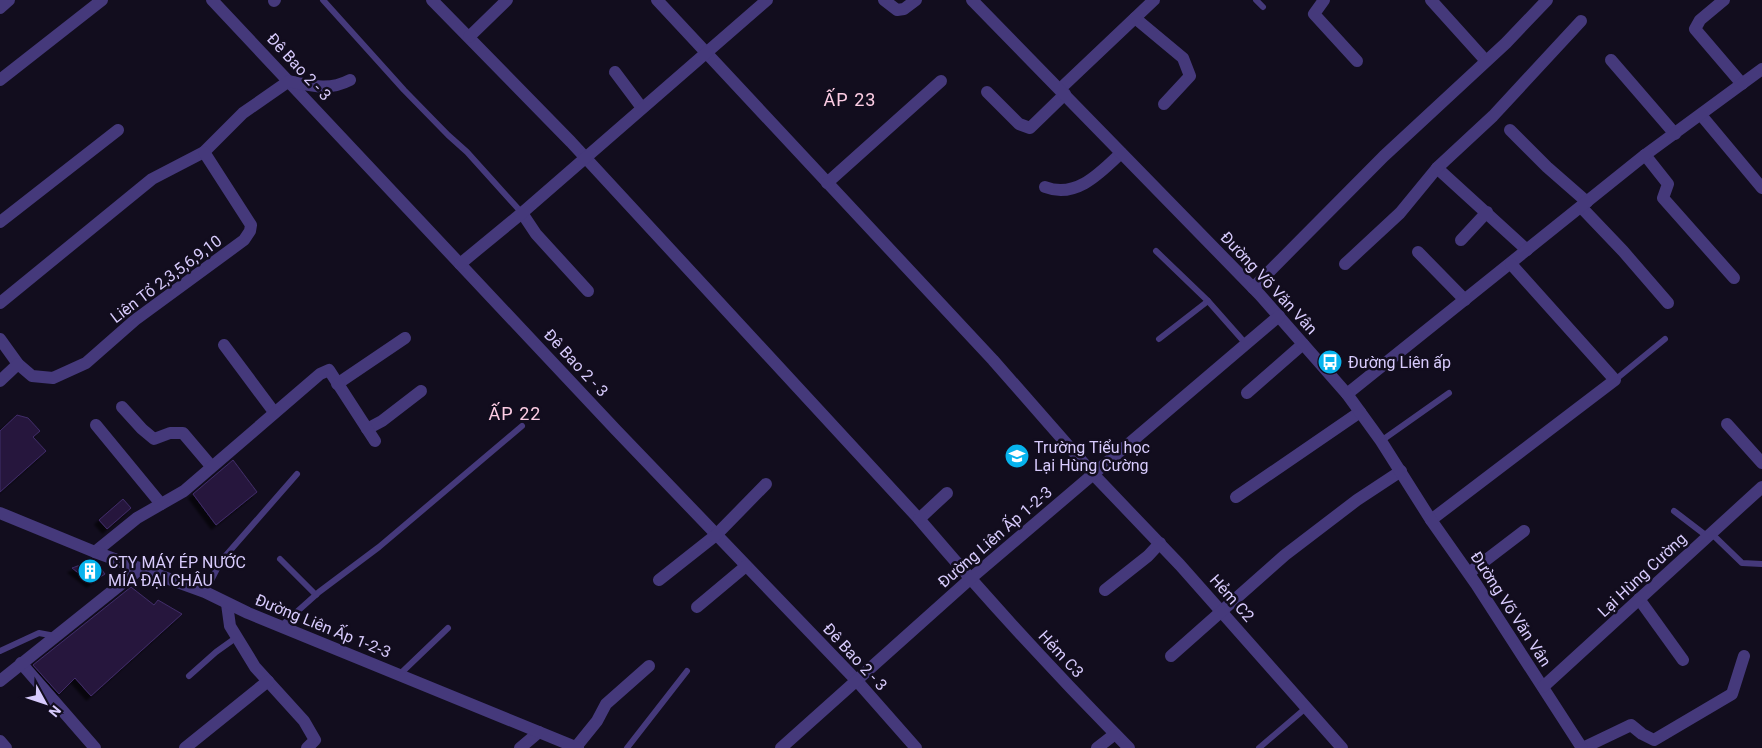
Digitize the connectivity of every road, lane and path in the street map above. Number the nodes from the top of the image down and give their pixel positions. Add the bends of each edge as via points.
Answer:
1 (9, 0) edge
2 (102, 0) edge
3 (212, 0) edge
4 (323, 0) edge
5 (432, 0) edge
6 (507, 0) edge
7 (657, 0) edge
8 (767, 0) edge
9 (884, 0) edge
10 (916, 0) edge
11 (972, 0) edge
12 (1154, 0) edge
13 (1256, 0) edge
14 (1324, 0) edge
15 (1432, 0) edge
16 (1724, 0) edge
17 (1540, 3) edge
18 (1263, 7) dead end
19 (0, 8) edge
20 (1135, 18) junction
21 (1581, 21) dead end
22 (469, 37) junction
23 (706, 53) junction
24 (1611, 60) dead end
25 (1357, 61) dead end
26 (1486, 61) junction
27 (1762, 69) edge
28 (615, 72) dead end
29 (0, 80) edge
30 (350, 80) dead end
31 (289, 81) junction
32 (941, 81) dead end
33 (1742, 84) junction
34 (987, 92) dead end
35 (1062, 92) junction
36 (1164, 104) dead end
37 (642, 108) junction
38 (1701, 115) junction
39 (118, 130) dead end
40 (1510, 130) dead end
41 (1675, 134) junction
42 (204, 152) junction
43 (1121, 153) junction
44 (1645, 155) junction
45 (584, 157) junction
46 (1437, 168) junction
47 (827, 182) junction
48 (1045, 187) dead end
49 (1762, 188) edge
50 (1584, 205) junction
51 (1487, 212) junction
52 (522, 214) junction
53 (0, 222) edge
54 (1461, 240) dead end
55 (1527, 250) junction
56 (1156, 251) dead end
57 (1418, 252) dead end
58 (460, 264) junction
59 (1345, 264) dead end
60 (1511, 264) junction
61 (1734, 278) dead end
62 (1253, 288) junction
63 (588, 291) dead end
64 (1465, 300) junction
65 (1208, 301) junction
66 (0, 303) edge
67 (1668, 303) dead end
68 (1279, 316) junction
69 (405, 338) dead end
70 (0, 339) edge
71 (1159, 339) dead end
72 (1665, 339) dead end
73 (1246, 344) junction
74 (1303, 344) junction
75 (224, 345) dead end
76 (18, 364) junction
77 (1616, 380) junction
78 (0, 381) edge
79 (337, 384) junction
80 (421, 392) dead end
81 (1247, 392) dead end
82 (1448, 393) dead end
83 (1346, 394) junction
84 (122, 407) dead end
85 (274, 412) junction
86 (1360, 412) junction
87 (96, 424) dead end
88 (1727, 424) dead end
89 (522, 426) dead end
90 (367, 429) junction
91 (375, 441) dead end
92 (1381, 441) junction
93 (1762, 463) edge
94 (211, 466) junction
95 (1401, 471) junction
96 (297, 474) dead end
97 (1093, 474) junction
98 (766, 484) dead end
99 (1762, 487) edge
100 (947, 493) dead end
101 (1236, 496) dead end
102 (161, 504) junction
103 (1674, 512) dead end
104 (0, 513) edge
105 (919, 519) junction
106 (1431, 520) junction
107 (1524, 531) dead end
108 (716, 535) junction
109 (1710, 535) junction
110 (1160, 543) junction
111 (95, 552) junction
112 (280, 559) dead end
113 (1762, 564) edge
114 (746, 566) junction
115 (140, 569) junction
116 (1469, 573) junction
117 (970, 579) junction
118 (660, 580) dead end
119 (1105, 590) dead end
120 (205, 592) junction
121 (316, 595) junction
122 (1639, 599) junction
123 (227, 604) junction
124 (697, 607) dead end
125 (1222, 612) junction
126 (281, 626) junction
127 (448, 628) dead end
128 (55, 636) junction
129 (237, 637) junction
130 (0, 651) edge
131 (1171, 656) dead end
132 (1744, 656) dead end
133 (1683, 660) dead end
134 (21, 663) junction
135 (649, 666) dead end
136 (687, 672) dead end
137 (399, 675) junction
138 (189, 676) dead end
139 (0, 681) edge
140 (268, 681) junction
141 (857, 681) junction
142 (1543, 688) junction
143 (1306, 707) junction
144 (539, 732) junction
145 (1115, 734) junction
146 (0, 741) edge
147 (577, 747) edge
148 (6, 748) edge
149 (95, 748) edge
150 (185, 748) edge
151 (307, 748) edge
152 (520, 748) edge
153 (627, 748) edge
154 (781, 748) edge
155 (916, 748) edge
156 (1097, 748) edge
157 (1130, 748) edge
158 (1259, 748) edge
159 (1342, 748) edge
160 (1582, 748) edge

1 - 19 street
2 - 29 street
3 - 31 street, Đê Bao 2 - 3
4 - 52 lane
5 - 22 street, Hẻm C3
6 - 22 street
7 - 23 street, Hẻm C2
8 - 23 street
9 - 10 street via 897,10
11 - 35 street, Đường Võ Văn Vân
12 - 20 street
13 - 18 lane
14 - 25 street via 1314,14
15 - 26 street
16 - 33 street via 1700,20 1695,29
17 - 26 street
20 - 35 street
20 - 36 street via 1183,58 1190,76
21 - 46 street via 1494,116
22 - 45 street, Hẻm C3
23 - 37 street
23 - 47 street, Hẻm C2
24 - 41 street
26 - 62 street via 1384,156
27 - 33 street
28 - 37 street
30 - 31 street via 323,88
31 - 42 street via 244,112
31 - 58 street, Đê Bao 2 - 3
32 - 47 street
33 - 38 street
34 - 35 street via 1019,124 1030,128
35 - 43 street, Đường Võ Văn Vân
37 - 45 street
38 - 41 street
38 - 49 street
39 - 53 street
40 - 50 street
41 - 44 street
42 - 66 street via 152,179
42 - 76 street, Liên Tổ 2,3,5,6,9,10 via 251,224 244,240 135,320 86,363 53,378 32,376
43 - 48 street via 1098,176 1068,191
43 - 62 street, Đường Võ Văn Vân
44 - 50 street
44 - 61 street via 1668,184 1663,198
45 - 52 street
45 - 105 street, Hẻm C3
46 - 51 street
46 - 59 street via 1400,212
47 - 97 street, Hẻm C2 via 993,360
50 - 55 street
50 - 67 street
51 - 54 street
51 - 55 street
52 - 58 street
52 - 63 street
55 - 60 street
56 - 65 lane
57 - 64 street
58 - 108 street, Đê Bao 2 - 3
60 - 64 street
60 - 77 street
62 - 68 street, Đường Võ Văn Vân
64 - 83 street
65 - 71 lane
65 - 73 lane
68 - 73 street, Đường Liên Ấp 1-2-3
68 - 74 street, Đường Võ Văn Vân
69 - 79 street
70 - 76 street, Liên Tổ 2,3,5,6,9,10
72 - 77 lane
73 - 97 street, Đường Liên Ấp 1-2-3
74 - 81 street
74 - 83 street, Đường Võ Văn Vân
75 - 85 street
76 - 78 street
77 - 106 street
79 - 85 street via 329,370
79 - 90 street
80 - 90 street
82 - 92 lane
83 - 86 street, Đường Võ Văn Vân
84 - 94 street via 154,438 183,433
85 - 94 street
86 - 92 street, Đường Võ Văn Vân
86 - 101 street
87 - 102 street
88 - 93 street
89 - 121 lane via 379,547
90 - 91 street
92 - 95 street, Đường Võ Văn Vân
94 - 102 street via 184,491
95 - 106 street, Đường Võ Văn Vân
95 - 125 street via 1285,555
96 - 120 lane via 221,561
97 - 110 street, Hẻm C2
97 - 117 street, Đường Liên Ấp 1-2-3
98 - 108 street
99 - 109 street, Lại Hùng Cường
100 - 105 street
102 - 111 street via 137,518
103 - 109 lane
104 - 111 street, Đường Liên Ấp 1-2-3
105 - 117 street, Hẻm C3
106 - 116 street, Đường Võ Văn Vân
107 - 116 street
108 - 114 street, Đê Bao 2 - 3
108 - 118 street
109 - 113 lane via 1742,563
109 - 122 street, Lại Hùng Cường
110 - 119 street
110 - 125 street, Hẻm C2
111 - 115 street, Đường Liên Ấp 1-2-3
112 - 121 lane
114 - 124 street
114 - 141 street, Đê Bao 2 - 3
115 - 120 street, Đường Liên Ấp 1-2-3
115 - 128 street
116 - 142 street, Đường Võ Văn Vân
117 - 141 street, Đường Liên Ấp 1-2-3
117 - 145 street, Hẻm C3
120 - 123 street, Đường Liên Ấp 1-2-3
121 - 126 lane
122 - 133 street
122 - 142 street, Lại Hùng Cường
123 - 126 street, Đường Liên Ấp 1-2-3
123 - 129 street via 230,626
125 - 131 street
125 - 143 street, Hẻm C2
126 - 137 street, Đường Liên Ấp 1-2-3
127 - 137 lane
128 - 130 lane via 39,633
128 - 134 street
129 - 138 lane
129 - 140 street via 255,667
132 - 160 street via 1732,694 1683,724 1654,740 1631,725
134 - 139 street
134 - 149 street
135 - 147 street via 606,704
136 - 153 lane
137 - 144 street, Đường Liên Ấp 1-2-3
140 - 150 street
140 - 151 street via 304,721 315,740
141 - 154 street, Đường Liên Ấp 1-2-3
141 - 155 street, Đê Bao 2 - 3
142 - 160 street, Đường Võ Văn Vân
143 - 158 lane
143 - 159 street, Hẻm C2
144 - 147 street, Đường Liên Ấp 1-2-3
144 - 152 street
145 - 156 street
145 - 157 street, Hẻm C3
146 - 148 street

